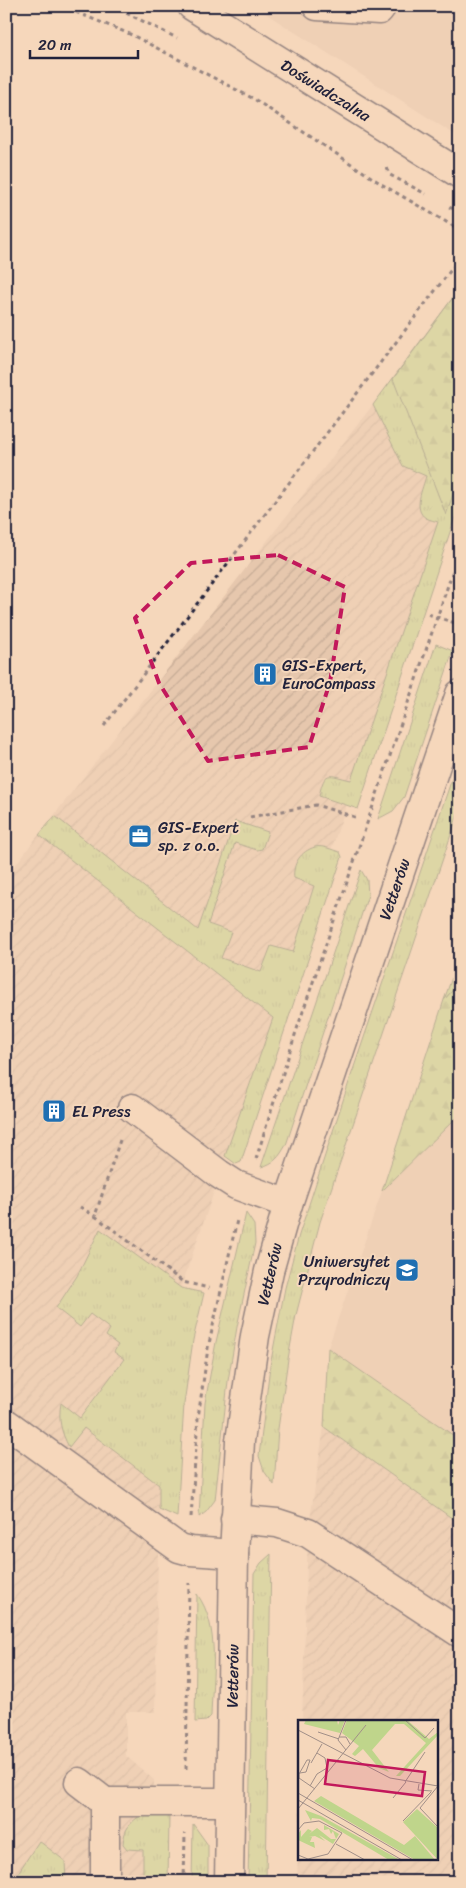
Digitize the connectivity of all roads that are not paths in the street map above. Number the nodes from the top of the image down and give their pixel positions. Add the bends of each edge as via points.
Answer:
1 (192, 6) edge
2 (317, 6) edge
3 (382, 6) edge
4 (460, 174) edge
5 (460, 694) edge
6 (132, 1108) dead end
7 (288, 1204) junction
8 (6, 1423) edge
9 (235, 1518) junction
10 (234, 1554) junction
11 (460, 1633) edge
12 (79, 1782) dead end
13 (106, 1802) junction
14 (230, 1802) junction
15 (104, 1882) edge
16 (229, 1882) edge

1 - 4 street, Doświadczalna
2 - 3 street via 379,10
5 - 7 street, Vetterów
6 - 7 street via 236,1185
7 - 9 street, Vetterów via 269,1271 251,1359 240,1441
8 - 10 street via 179,1548
9 - 10 street, Vetterów
9 - 11 street via 277,1523 308,1533
10 - 14 street, Vetterów
12 - 13 street
13 - 14 street
13 - 15 street
14 - 16 street, Vetterów

